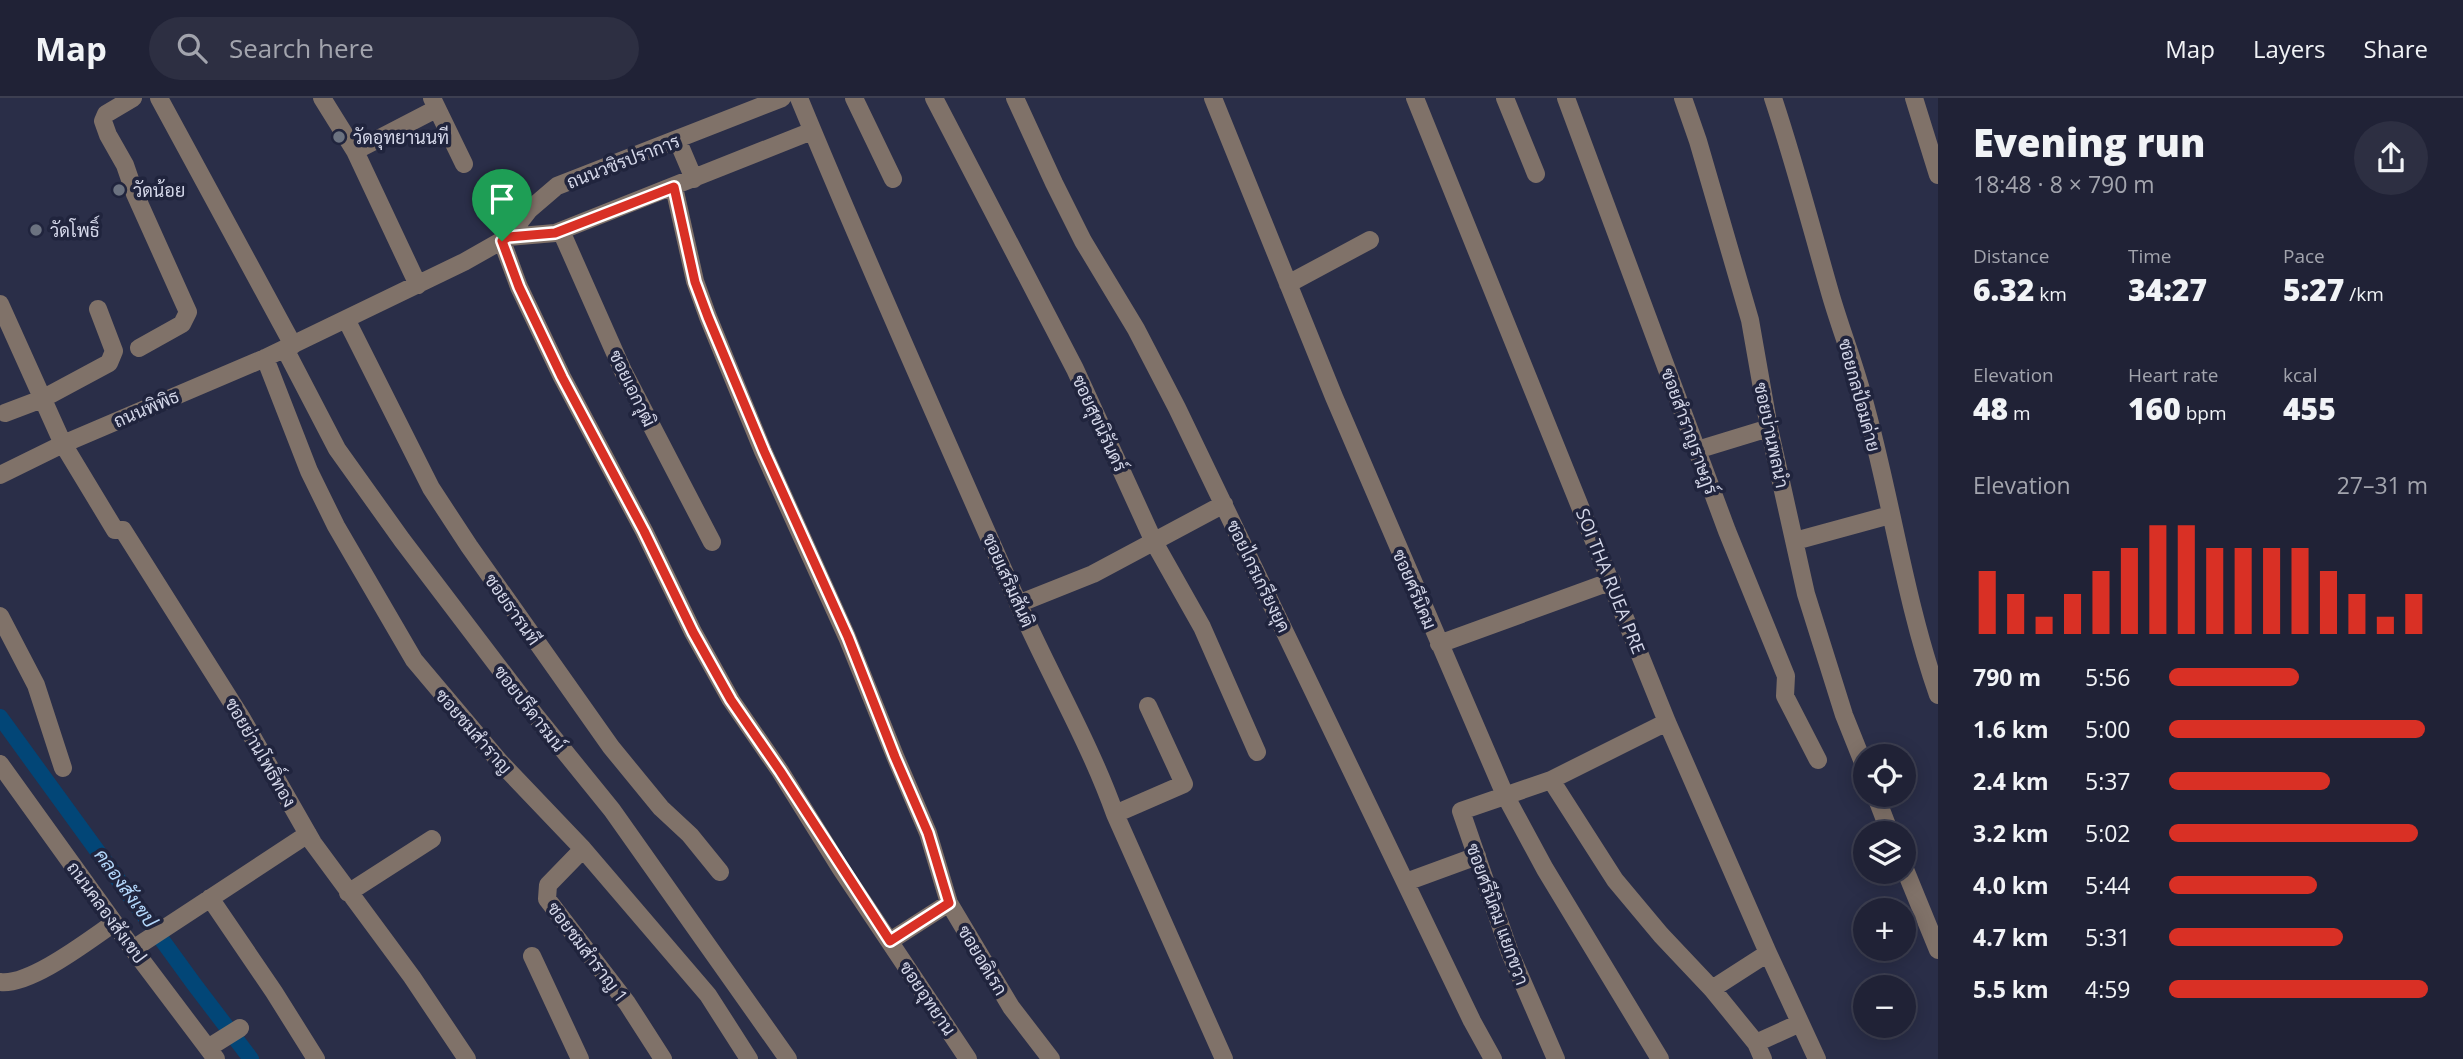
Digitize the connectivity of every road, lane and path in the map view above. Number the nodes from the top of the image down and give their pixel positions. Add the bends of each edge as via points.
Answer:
1 (133, 98) edge
2 (159, 98) edge
3 (322, 98) edge
4 (782, 98) edge
5 (799, 98) edge
6 (855, 98) edge
7 (934, 98) edge
8 (1015, 98) edge
9 (1213, 98) edge
10 (1415, 98) edge
11 (1504, 98) edge
12 (1566, 98) edge
13 (1683, 98) edge
14 (1773, 98) edge
15 (1914, 98) edge
16 (434, 103) edge
17 (812, 131) junction
18 (677, 139) junction
19 (355, 151) junction
20 (464, 164) dead end
21 (1536, 174) dead end
22 (1938, 175) edge
23 (694, 179) junction
24 (893, 179) dead end
25 (674, 187) junction
26 (561, 231) junction
27 (505, 239) junction
28 (1370, 240) dead end
29 (1288, 284) junction
30 (418, 285) junction
31 (0, 304) edge
32 (98, 309) dead end
33 (346, 319) junction
34 (289, 347) junction
35 (139, 348) dead end
36 (265, 358) junction
37 (42, 399) junction
38 (5, 413) dead end
39 (1769, 428) junction
40 (63, 444) junction
41 (1697, 450) junction
42 (0, 475) edge
43 (1224, 505) junction
44 (1890, 515) junction
45 (712, 541) dead end
46 (1795, 541) junction
47 (1154, 542) junction
48 (1612, 581) junction
49 (1018, 604) junction
50 (0, 616) edge
51 (1439, 644) junction
52 (1938, 695) edge
53 (1148, 706) dead end
54 (1667, 722) junction
55 (1856, 744) edge
56 (1257, 752) dead end
57 (1818, 760) dead end
58 (0, 764) edge
59 (63, 768) dead end
60 (1550, 780) junction
61 (1506, 795) junction
62 (1115, 814) junction
63 (308, 834) junction
64 (432, 839) dead end
65 (583, 849) junction
66 (1477, 856) junction
67 (720, 872) dead end
68 (1406, 882) junction
69 (1911, 884) edge
70 (348, 893) junction
71 (210, 898) junction
72 (949, 903) junction
73 (114, 923) junction
74 (890, 941) junction
75 (133, 949) junction
76 (1938, 950) edge
77 (1768, 953) junction
78 (532, 956) dead end
79 (0, 982) edge
80 (1712, 989) junction
81 (1800, 1023) junction
82 (240, 1028) dead end
83 (1760, 1051) edge
84 (212, 1053) edge
85 (1487, 1056) edge
86 (316, 1059) edge
87 (467, 1059) edge
88 (580, 1059) edge
89 (663, 1059) edge
90 (749, 1059) edge
91 (788, 1059) edge
92 (968, 1059) edge
93 (1051, 1059) edge
94 (1224, 1059) edge
95 (1556, 1059) edge
96 (1660, 1059) edge
97 (1817, 1059) edge

1 - 35 street via 106,114 103,121 188,312 182,324
2 - 34 street, ซอยปรีดารมน์
3 - 19 street
4 - 18 street, ถนนวชิรปราการ
5 - 17 street, ซอยเสริมสันติ
6 - 24 street
7 - 47 street, ซอยสุขนิรันดร์ via 1074,369
8 - 43 street, ซอยไกรเกรียงยุค via 1083,241 1136,329
9 - 29 street, ซอยศรีนิคม
10 - 48 street, SOI THA RUEA PRE
11 - 21 street
12 - 41 street, ซอยสำราญราษฎร์
13 - 39 street, ซอยบ่านพลนำ via 1749,320
14 - 44 street, ซอยกลป้อมค่าย via 1864,397
15 - 22 street
16 - 19 street
16 - 20 street
17 - 23 street
17 - 49 street, ซอยเสริมสันติ
18 - 23 street
18 - 27 street, ถนนวชิรปราการ via 557,186
19 - 30 street
23 - 25 street
25 - 26 street
25 - 72 street, ซอยอดิเรก via 695,282 708,317 848,637 928,833
26 - 27 street
26 - 45 street, ซอยเอกวุฒิ via 623,371
27 - 30 street, ถนนวชิรปราการ
27 - 74 street, ซอยอุทยาน via 519,287 693,632 731,700
28 - 29 street
29 - 51 street, ซอยศรีนิคม
30 - 33 street, ถนนวชิรปราการ
31 - 37 street, ซอยย่านโพธิ์ทอง
32 - 37 street via 114,351 109,363
33 - 34 street, ถนนวชิรปราการ
33 - 67 street, ซอยธารนที via 431,488 468,546 611,747
34 - 36 street, ถนนพิพิธ
34 - 91 street, ซอยปรีดารมน์ via 332,439 359,479 612,810
36 - 40 street, ถนนพิพิธ
36 - 65 street, ซอยชมสำราญ via 336,526 414,660 500,762
37 - 38 street
37 - 40 street, ซอยย่านโพธิ์ทอง
39 - 41 street
39 - 46 street, ซอยบ่านพลนำ
40 - 42 street, ถนนพิพิธ
40 - 63 street, ซอยย่านโพธิ์ทอง via 241,717
41 - 57 street, ซอยสำราญราษฎร์ via 1786,676 1785,696
43 - 47 street
43 - 68 street, ซอยไกรเกรียงยุค
44 - 46 street
44 - 52 street, ซอยกลป้อมค่าย
46 - 55 street, ซอยบ่านพลนำ via 1810,606
47 - 49 street via 1093,574
47 - 56 street, ซอยสุขนิรันดร์ via 1202,627
48 - 51 street
48 - 54 street, SOI THA RUEA PRE
49 - 62 street, ซอยเสริมสันติ
50 - 59 street via 36,685
51 - 61 street, ซอยศรีนิคม
53 - 62 street via 1184,784
54 - 60 street
54 - 77 street, SOI THA RUEA PRE
58 - 73 street, ถนนคลองสังเขป
60 - 61 street
60 - 80 street via 1615,880
61 - 66 street, ซอยศรีนิคม แยกขวา via 1461,811
61 - 96 street, ซอยศรีนิคม via 1564,902
62 - 94 street, ซอยเสริมสันติ
63 - 70 street, ซอยย่านโพธิ์ทอง
63 - 71 street
64 - 70 street
65 - 89 street, ซอยชมสำราญ 1 via 548,885 547,899 627,1003
65 - 90 street, ซอยชมสำราญ via 708,995
66 - 68 street
66 - 95 street, ซอยศรีนิคม แยกขวา via 1510,953
68 - 85 street, ซอยไกรเกรียงยุค
69 - 76 street
70 - 87 street, ซอยย่านโพธิ์ทอง
71 - 75 street
71 - 86 street
72 - 74 street
72 - 93 street, ซอยอดิเรก via 1011,1007
73 - 75 street, ถนนคลองสังเขป
73 - 79 street via 27,977
74 - 92 street, ซอยอุทยาน
75 - 84 street, ถนนคลองสังเขป
77 - 80 street
77 - 81 street, SOI THA RUEA PRE
78 - 88 street
80 - 83 street
81 - 83 street
81 - 97 street, SOI THA RUEA PRE
82 - 84 street

